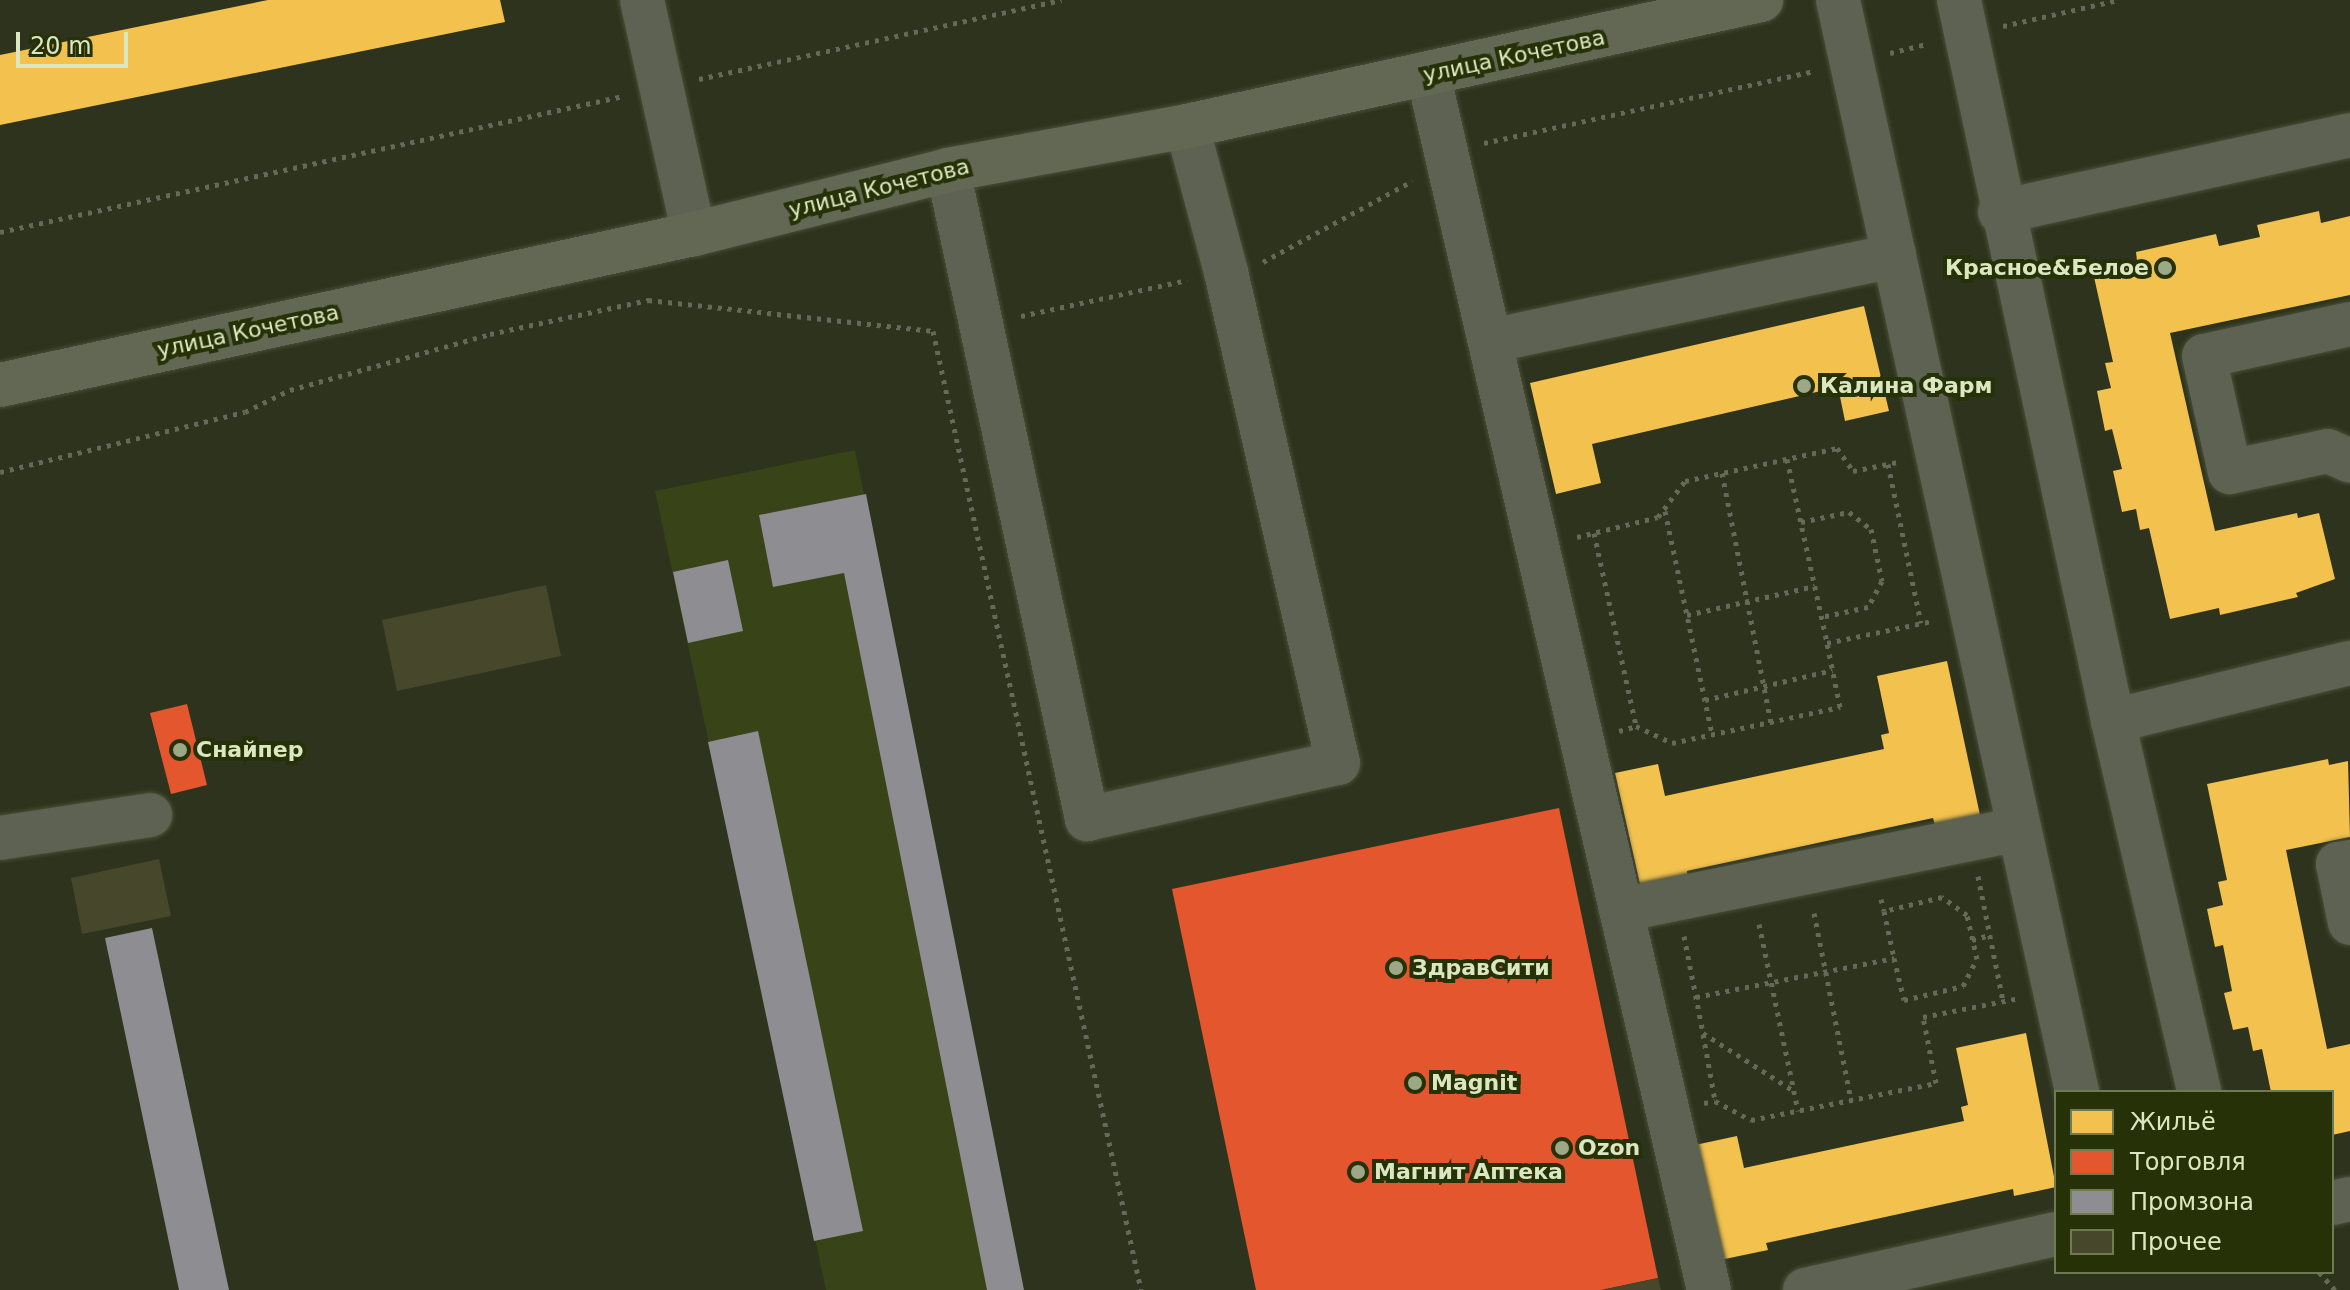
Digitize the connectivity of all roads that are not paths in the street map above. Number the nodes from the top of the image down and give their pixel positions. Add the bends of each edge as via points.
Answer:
1 (642, 0) edge
2 (1761, 0) edge
3 (1838, 0) edge
4 (1964, 17) edge
5 (1428, 74) junction
6 (1187, 126) junction
7 (2350, 135) edge
8 (948, 170) junction
9 (2000, 212) junction
10 (694, 234) junction
11 (1894, 256) junction
12 (2350, 324) edge
13 (1490, 341) junction
14 (0, 385) edge
15 (2350, 461) edge
16 (2350, 663) edge
17 (2113, 721) junction
18 (150, 815) dead end
19 (2019, 829) junction
20 (0, 838) edge
21 (2350, 862) edge
22 (1621, 910) junction
23 (2350, 923) edge
24 (2077, 1090) edge
25 (2199, 1090) edge
26 (2054, 1234) edge
27 (1709, 1290) edge
28 (1805, 1290) edge

1 - 10 lane
2 - 5 main road, улица Кочетова
3 - 11 lane
4 - 9 lane
5 - 6 main road, улица Кочетова
5 - 13 lane
6 - 8 main road, улица Кочетова
6 - 8 lane via 1226,272 1338,763 1087,819
7 - 9 lane
8 - 10 main road, улица Кочетова
9 - 17 lane
10 - 14 main road, улица Кочетова
11 - 13 lane
11 - 19 lane
12 - 15 lane via 2204,356 2230,472 2328,451
13 - 22 lane
16 - 17 lane
17 - 25 lane
18 - 20 lane
19 - 22 lane
19 - 24 lane
21 - 23 lane via 2338,864
22 - 27 lane
26 - 28 lane

